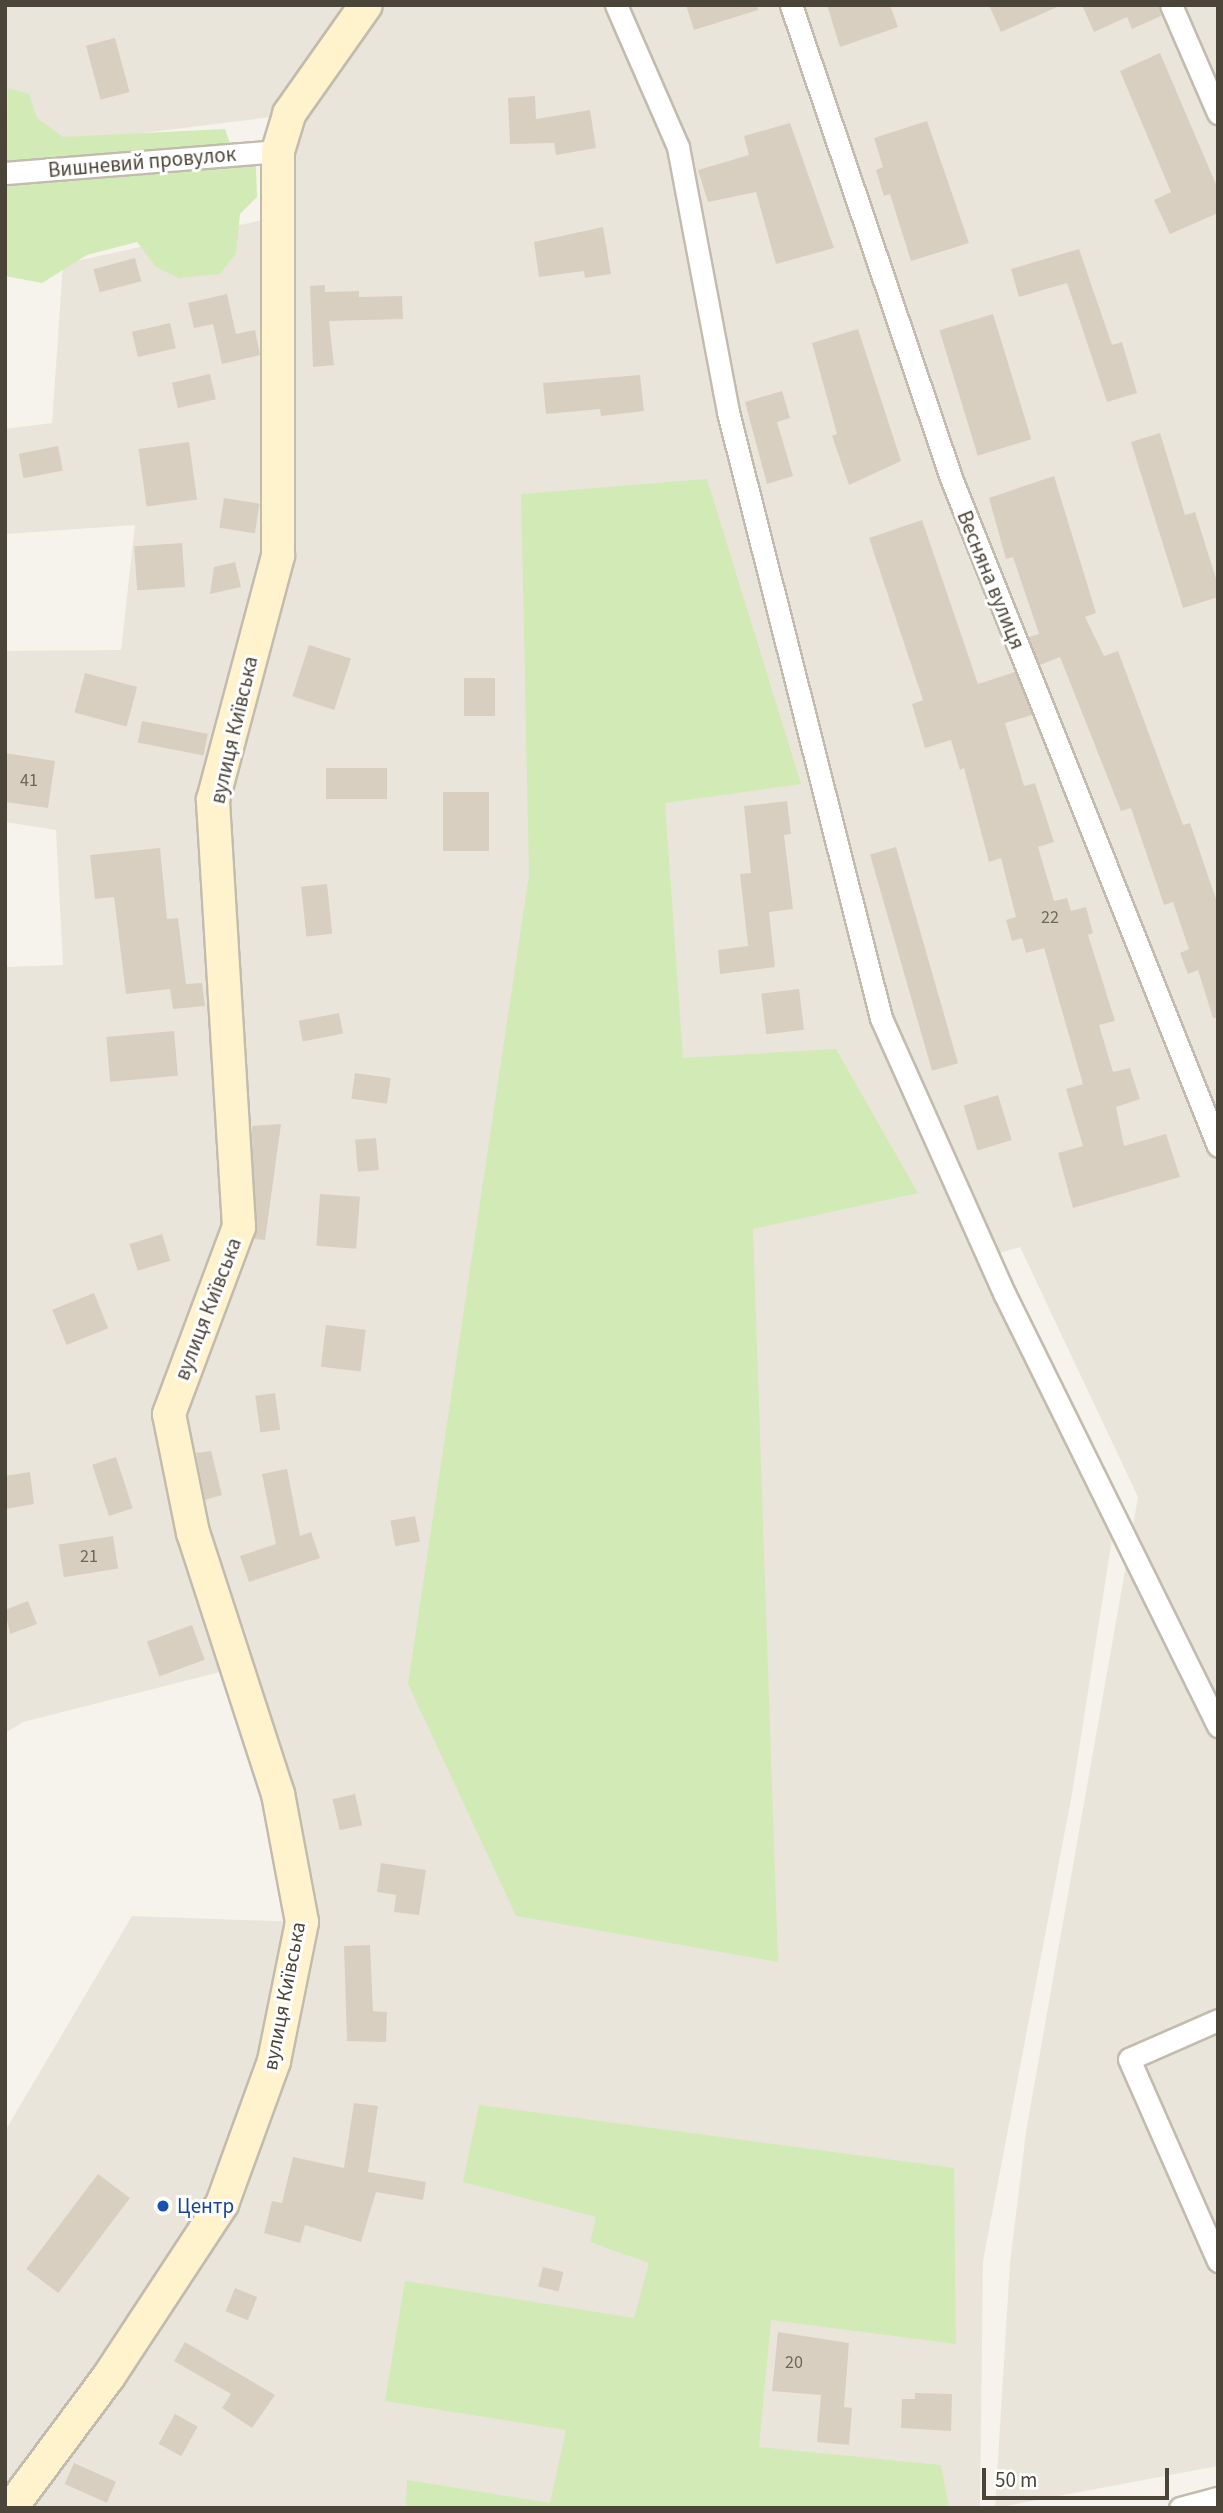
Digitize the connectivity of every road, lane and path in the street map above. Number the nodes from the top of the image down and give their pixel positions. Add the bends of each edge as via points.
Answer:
1 (366, 5) edge
2 (616, 5) edge
3 (791, 5) edge
4 (1171, 5) edge
5 (1218, 113) edge
6 (278, 151) junction
7 (5, 173) edge
8 (1218, 1146) edge
9 (1218, 1726) edge
10 (1218, 2020) edge
11 (1218, 2261) edge
12 (1218, 2498) edge
13 (10, 2508) edge
14 (1180, 2508) edge

1 - 6 street, вулиця Київська via 289,114
2 - 9 street via 678,147 728,412 881,1018 1005,1295
3 - 8 street, Весняна вулиця via 951,478
4 - 5 street
6 - 7 street, Вишневий провулок
6 - 13 street, вулиця Київська via 278,556 213,800 239,1227 169,1414 193,1533 278,1794 302,1922 274,2061 222,2204 109,2376
10 - 11 street via 1129,2059
12 - 14 street

